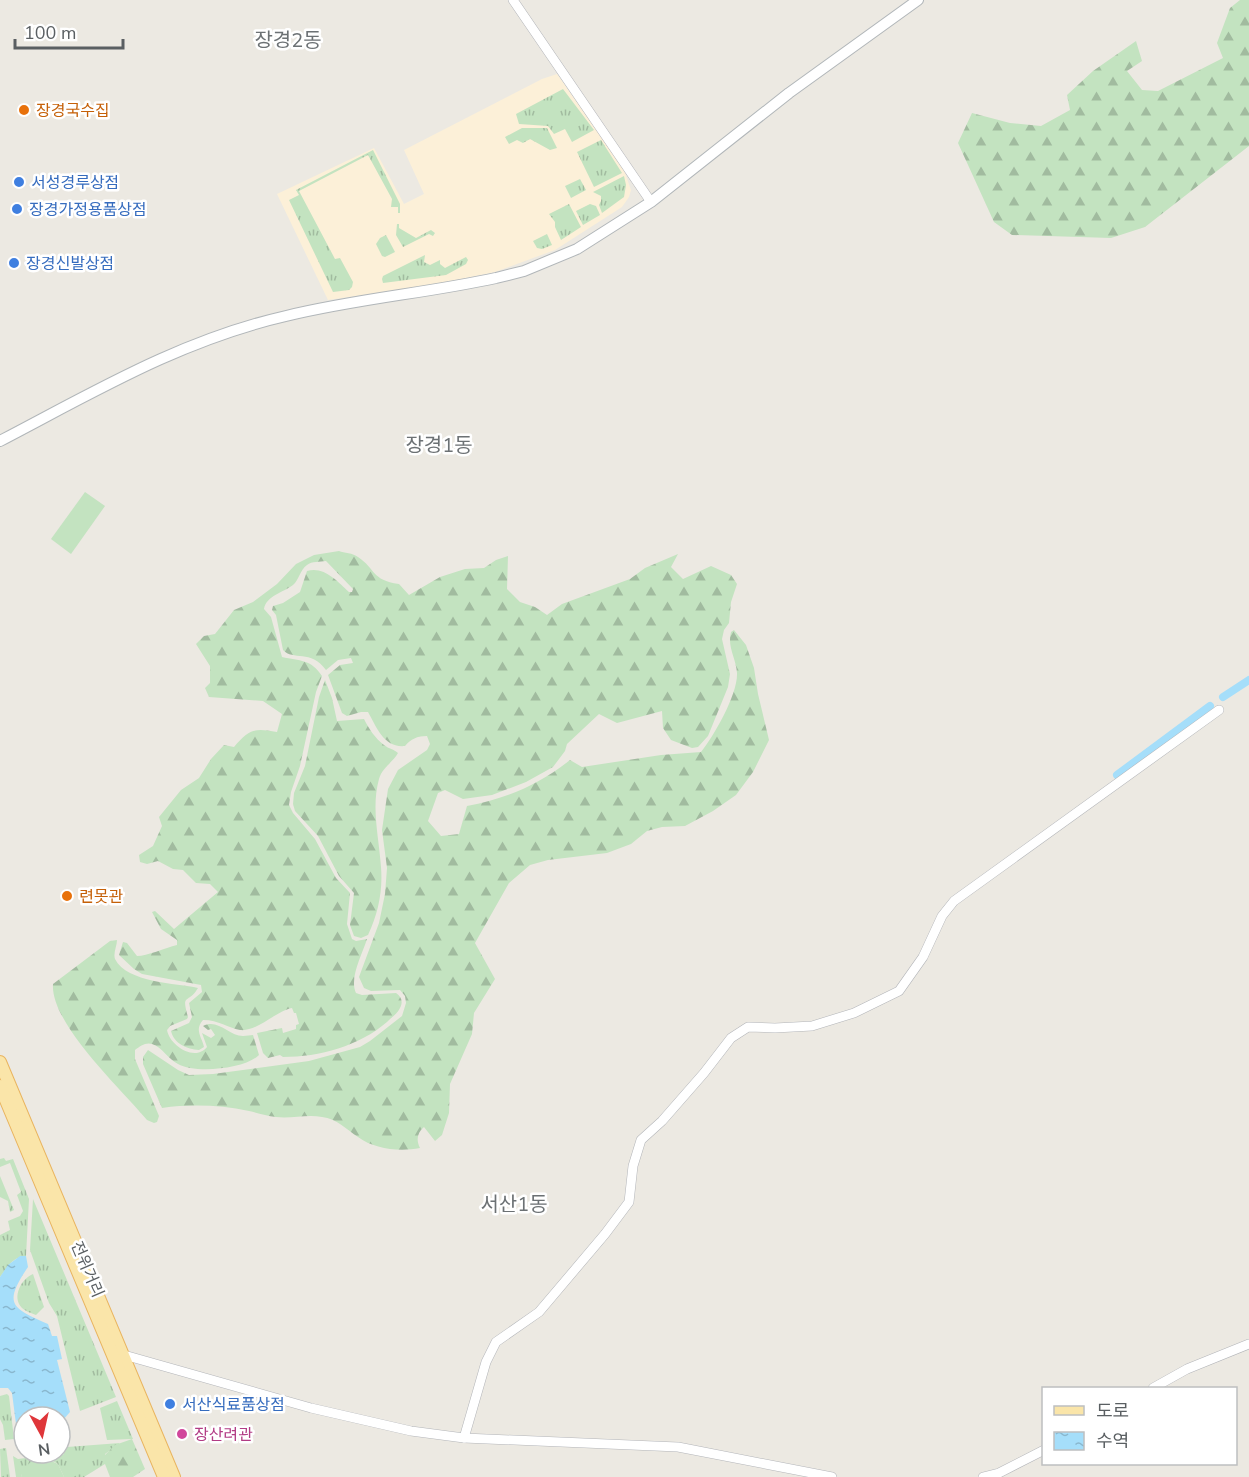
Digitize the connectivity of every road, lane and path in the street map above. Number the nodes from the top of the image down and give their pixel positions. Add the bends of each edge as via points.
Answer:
1 (513, 0) edge
2 (918, 0) edge
3 (651, 202) junction
4 (0, 441) edge
5 (1219, 710) dead end
6 (0, 1062) edge
7 (0, 1086) edge
8 (1249, 1344) edge
9 (124, 1355) junction
10 (1157, 1387) edge
11 (464, 1438) junction
12 (1042, 1451) edge
13 (164, 1477) edge
14 (174, 1477) edge
15 (832, 1477) edge
16 (983, 1477) edge

1 - 3 street
2 - 3 main road via 789,93
3 - 4 main road via 577,249 524,271 285,316 216,337 160,358
5 - 11 street via 954,901 899,991 854,1013 812,1026 748,1027 731,1038 662,1121 640,1140 629,1202 605,1234 539,1312 496,1342 486,1362
6 - 9 main road, 전위거리
7 - 13 main road, 전위거리
8 - 10 street
9 - 11 street via 311,1408 411,1431
9 - 14 main road, 전위거리
11 - 15 street via 678,1447
12 - 16 street

